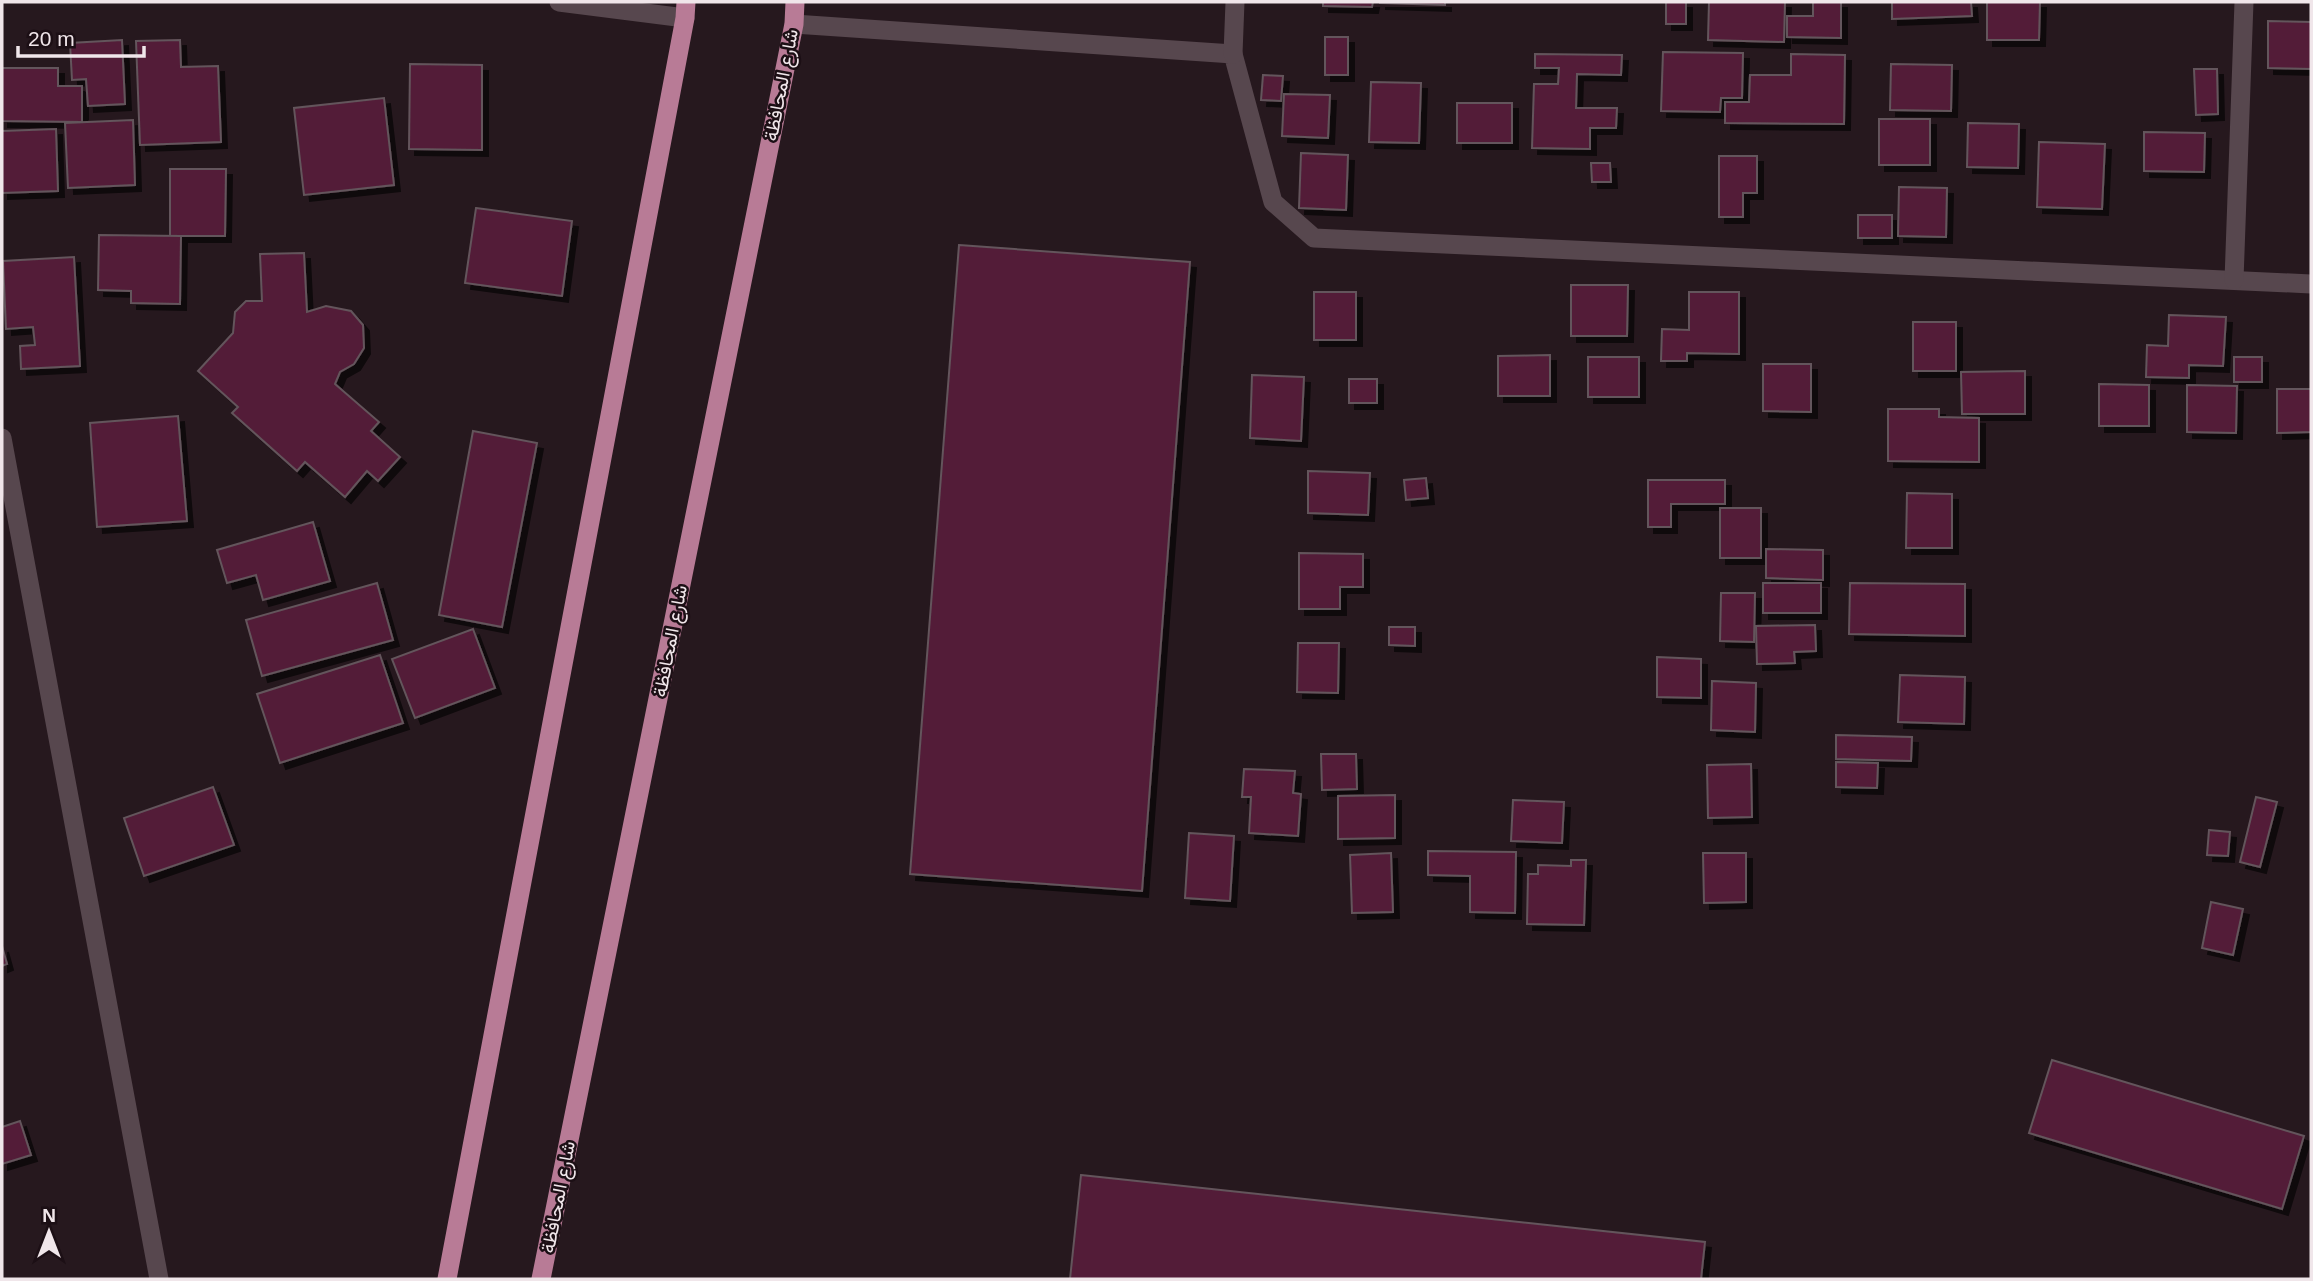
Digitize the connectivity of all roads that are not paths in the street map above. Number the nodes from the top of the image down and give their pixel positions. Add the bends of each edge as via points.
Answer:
1 (559, 2) edge
2 (795, 2) edge
3 (1235, 2) edge
4 (2244, 2) edge
5 (686, 10) edge
6 (794, 24) junction
7 (1233, 54) junction
8 (2234, 280) junction
9 (2311, 284) edge
10 (2, 438) edge
11 (159, 1279) edge
12 (447, 1279) edge
13 (541, 1279) edge

1 - 5 street
2 - 6 main road, شارع المحافظة
3 - 7 street
4 - 8 street
5 - 12 main road
6 - 7 street
6 - 13 main road, شارع المحافظة
7 - 8 street via 1273,202 1314,238
8 - 9 street
10 - 11 street

